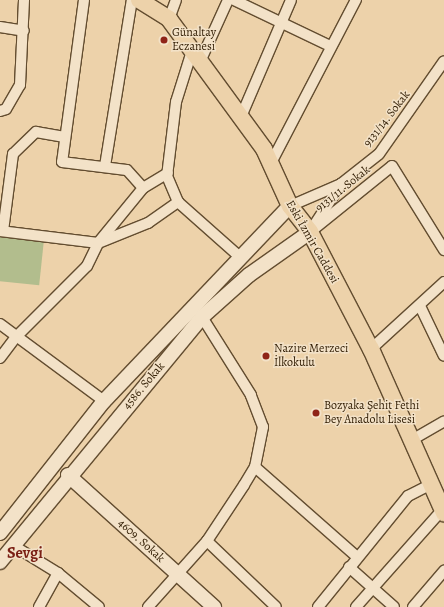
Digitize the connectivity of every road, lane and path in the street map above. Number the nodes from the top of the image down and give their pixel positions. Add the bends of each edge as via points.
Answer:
1 (24, 0) edge
2 (84, 0) edge
3 (132, 0) edge
4 (139, 0) edge
5 (176, 0) edge
6 (228, 0) edge
7 (234, 0) edge
8 (291, 0) edge
9 (356, 0) edge
10 (169, 19) junction
11 (280, 20) junction
12 (0, 27) edge
13 (24, 31) junction
14 (330, 46) junction
15 (196, 57) junction
16 (444, 61) edge
17 (0, 111) edge
18 (240, 119) junction
19 (65, 137) junction
20 (271, 163) junction
21 (105, 166) junction
22 (168, 173) junction
23 (341, 184) junction
24 (143, 188) junction
25 (178, 202) junction
26 (290, 206) junction
27 (2, 231) edge
28 (310, 232) junction
29 (98, 243) junction
30 (444, 250) edge
31 (242, 258) junction
32 (444, 282) edge
33 (420, 306) junction
34 (202, 317) junction
35 (0, 324) edge
36 (16, 337) junction
37 (442, 344) edge
38 (371, 349) junction
39 (444, 356) edge
40 (0, 358) edge
41 (104, 401) junction
42 (444, 421) edge
43 (410, 441) junction
44 (255, 467) junction
45 (68, 475) junction
46 (430, 485) junction
47 (443, 512) edge
48 (0, 533) edge
49 (207, 541) junction
50 (14, 546) junction
51 (356, 556) junction
52 (0, 562) edge
53 (349, 567) junction
54 (444, 571) edge
55 (58, 573) junction
56 (179, 576) junction
57 (372, 588) junction
58 (98, 606) edge
59 (39, 607) edge
60 (148, 607) edge
61 (214, 607) edge
62 (276, 607) edge
63 (318, 607) edge
64 (356, 607) edge
65 (394, 607) edge
66 (413, 607) edge

1 - 13 street
2 - 19 street
3 - 21 street
4 - 10 main road, Eski İzmir Caddesi
5 - 10 street
6 - 15 street
7 - 11 street
8 - 11 street
9 - 14 street
10 - 15 main road, Eski İzmir Caddesi
11 - 14 street
11 - 18 street
12 - 13 street
13 - 17 street via 20,85 6,109
14 - 20 street
15 - 18 main road, Eski İzmir Caddesi via 218,84
15 - 22 street via 176,102
16 - 23 street, 9131/14. Sokak via 379,154
18 - 20 main road, Eski İzmir Caddesi
19 - 21 street via 62,162
19 - 27 street via 36,132 13,154
20 - 26 main road, Eski İzmir Caddesi
21 - 24 street via 126,170
22 - 24 street
22 - 25 street
23 - 26 street, 9131/14. Sokak
23 - 28 street, 9131/14. Sokak
24 - 29 street
25 - 29 street via 148,223
25 - 31 street
26 - 28 main road, Eski İzmir Caddesi
26 - 31 main road, 4586. Sokak
27 - 29 street
28 - 30 street, 9131/11. Sokak via 392,166
28 - 34 main road, 4586. Sokak via 249,275
28 - 38 main road, Eski İzmir Caddesi
29 - 36 street via 86,266
31 - 41 main road, 4586. Sokak
32 - 33 street
33 - 37 street
33 - 38 street
34 - 44 street via 251,395 263,426
34 - 45 main road, 4586. Sokak
35 - 36 street
36 - 40 street
36 - 41 street
37 - 39 street
38 - 43 main road, Eski İzmir Caddesi
41 - 48 main road, 4586. Sokak
42 - 43 street
43 - 46 main road, Eski İzmir Caddesi
44 - 49 street
44 - 51 street
45 - 50 main road, 4586. Sokak
45 - 56 main road, 4609. Sokak
46 - 47 main road, Eski İzmir Caddesi
46 - 51 street via 408,496
47 - 57 street
49 - 56 street
49 - 62 street
50 - 52 main road, 4586. Sokak
50 - 55 street
51 - 53 street
53 - 57 street
53 - 63 street
54 - 66 street
55 - 58 street
55 - 59 street
56 - 60 street
56 - 61 main road, 4609. Sokak
57 - 64 street
57 - 65 street

